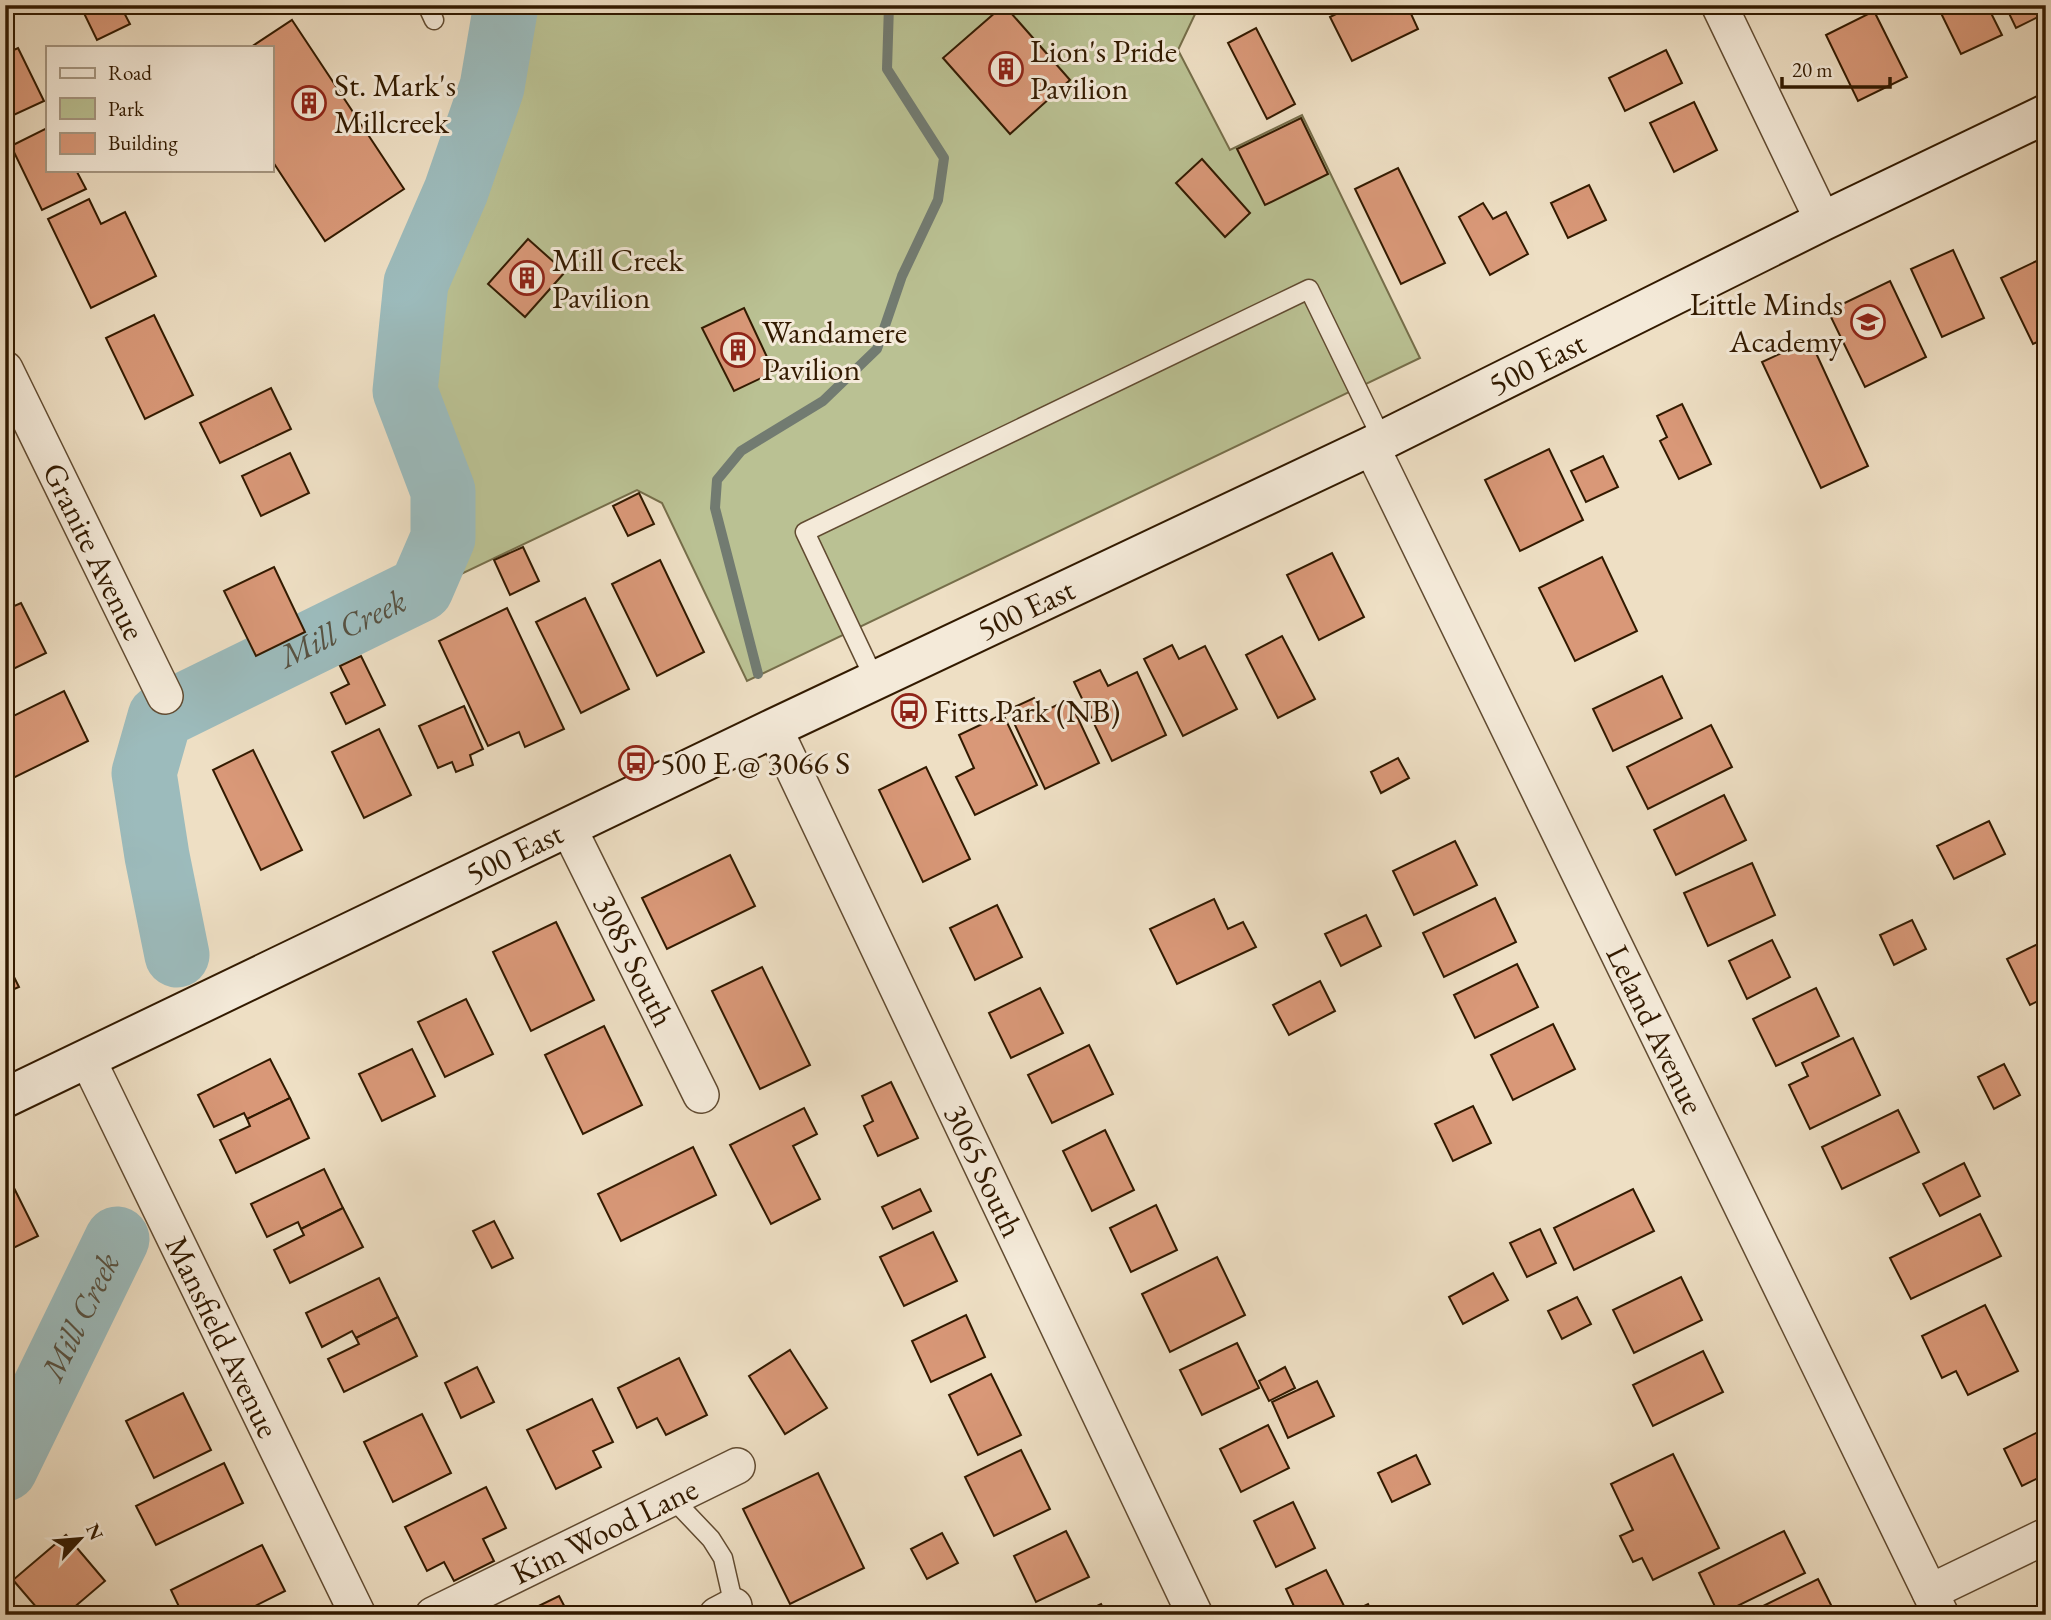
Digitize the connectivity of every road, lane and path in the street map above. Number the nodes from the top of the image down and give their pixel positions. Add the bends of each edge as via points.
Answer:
1 (1719, 5) edge
2 (2046, 114) edge
3 (1824, 221) junction
4 (5, 369) edge
5 (1376, 442) junction
6 (874, 680) junction
7 (165, 696) dead end
8 (774, 728) junction
9 (568, 827) junction
10 (88, 1058) junction
11 (701, 1095) dead end
12 (5, 1098) edge
13 (737, 1466) dead end
14 (672, 1498) junction
15 (2046, 1536) edge
16 (1935, 1604) edge
17 (725, 1610) edge
18 (358, 1615) edge
19 (433, 1615) edge
20 (1195, 1615) edge

1 - 3 street
2 - 3 street, 500 East
3 - 5 street, 500 East
4 - 7 street, Granite Avenue
5 - 6 street, 500 East
5 - 6 lane via 1310,289 805,532
5 - 16 street, Leland Avenue
6 - 8 street, 500 East
8 - 9 street, 500 East
8 - 20 street, 3065 South
9 - 10 street, 500 East
9 - 11 street, 3085 South
10 - 12 street, 500 East
10 - 18 street, Mansfield Avenue
13 - 14 street, Kim Wood Lane
14 - 17 lane via 723,1558
14 - 19 street, Kim Wood Lane
15 - 16 street

